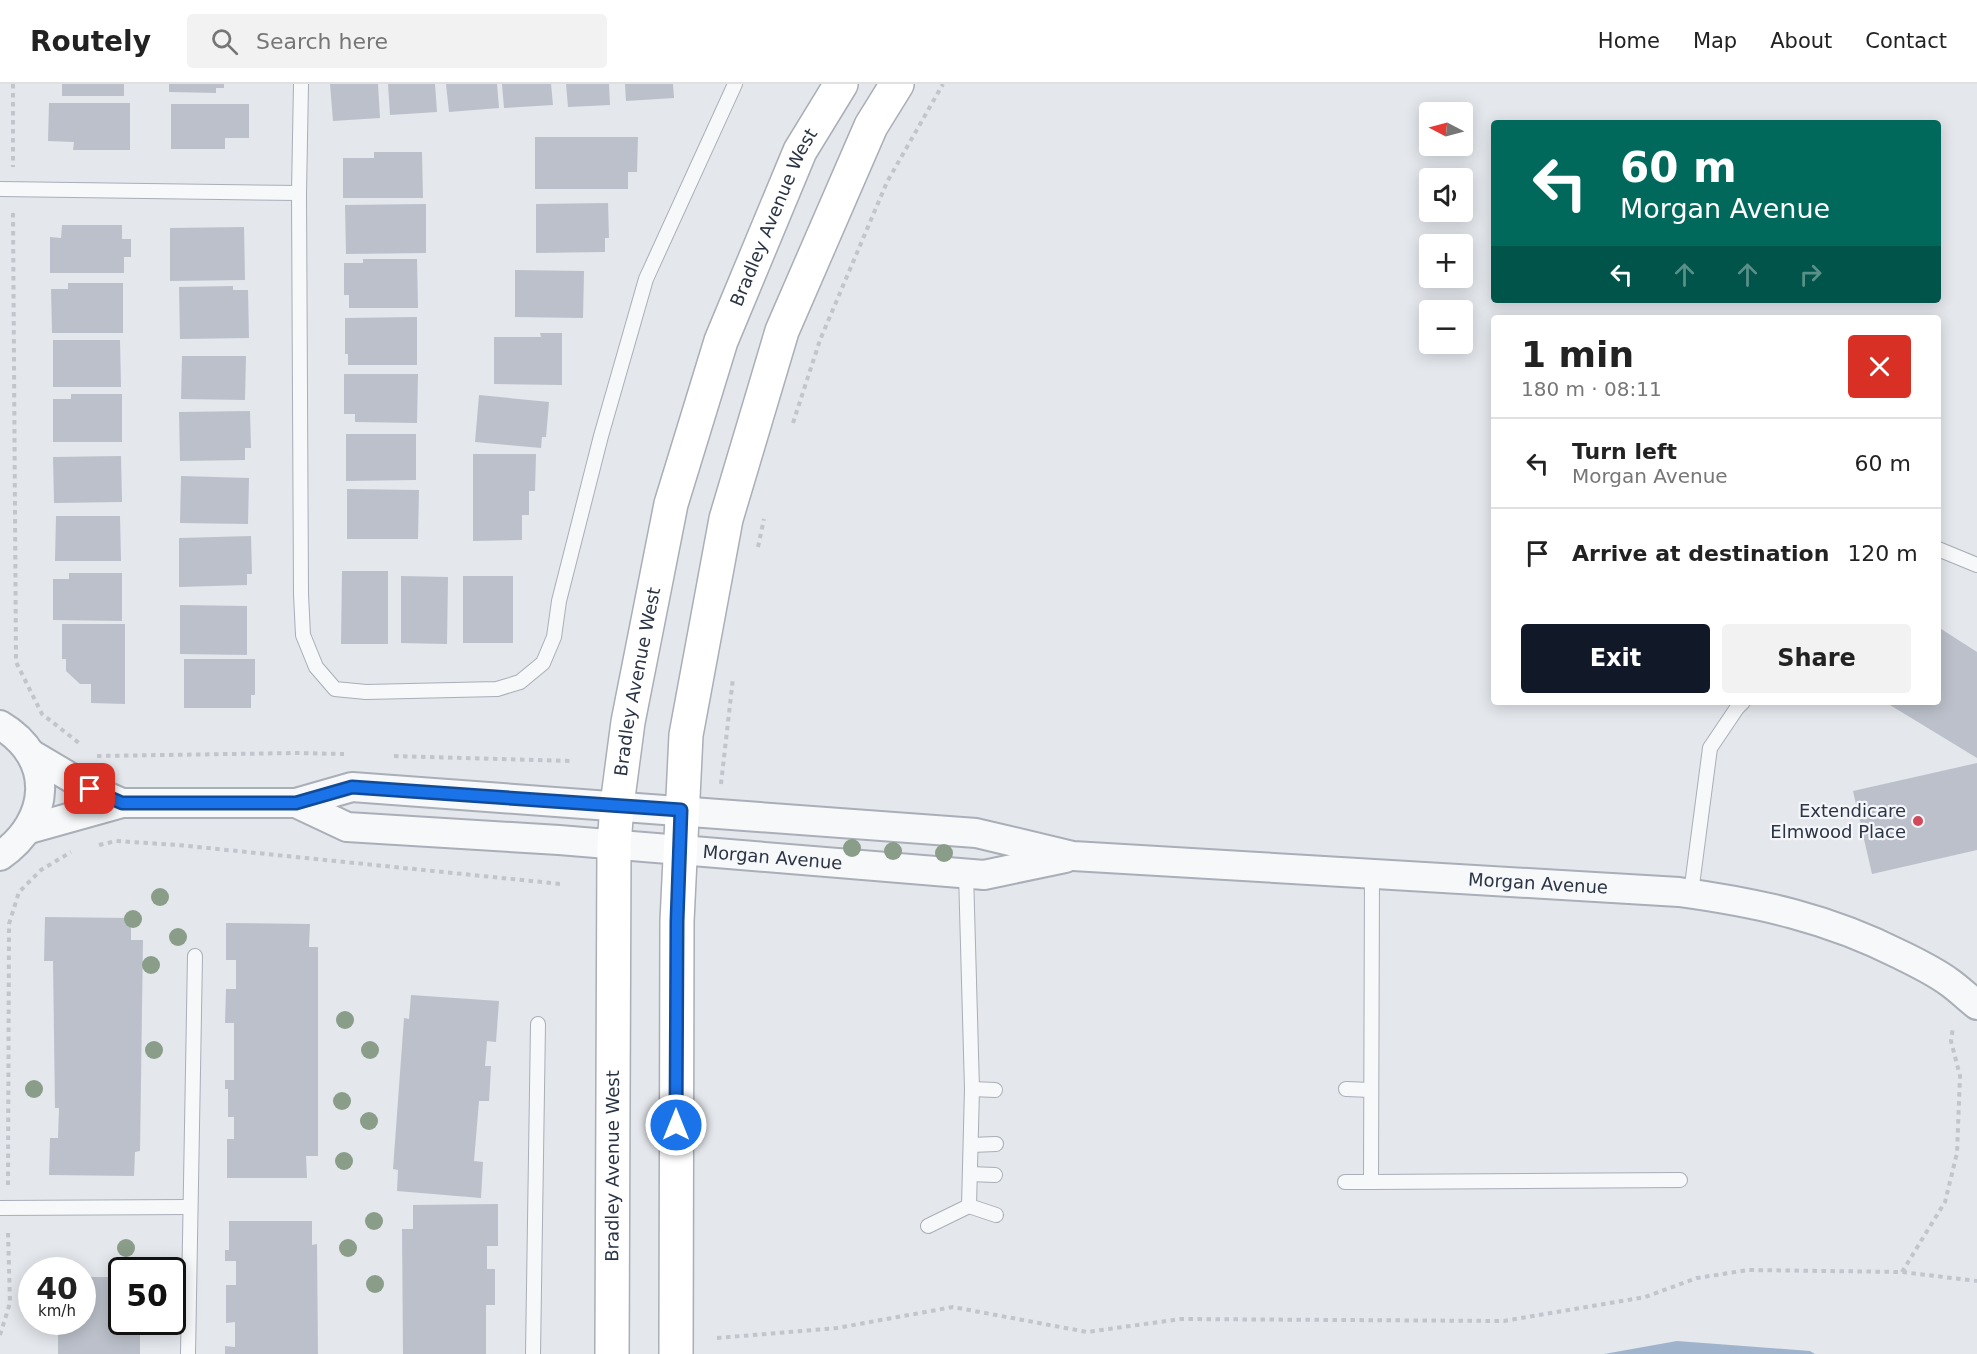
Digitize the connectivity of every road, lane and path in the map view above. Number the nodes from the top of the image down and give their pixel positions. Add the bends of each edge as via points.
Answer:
1 (13, 84) edge
2 (301, 84) edge
3 (735, 84) edge
4 (841, 84) edge
5 (897, 84) edge
6 (944, 84) edge
7 (7, 189) edge
8 (299, 193) junction
9 (792, 426) dead end
10 (765, 513) dead end
11 (1941, 550) edge
12 (756, 558) dead end
13 (1977, 565) edge
14 (734, 671) dead end
15 (1741, 705) edge
16 (4, 723) edge
17 (87, 749) dead end
18 (31, 754) junction
19 (344, 754) dead end
20 (96, 756) dead end
21 (392, 756) dead end
22 (570, 761) dead end
23 (122, 803) junction
24 (296, 803) junction
25 (617, 805) junction
26 (681, 810) junction
27 (718, 813) junction
28 (29, 829) junction
29 (614, 844) junction
30 (95, 846) dead end
31 (680, 849) junction
32 (75, 850) dead end
33 (2, 856) edge
34 (1073, 856) junction
35 (966, 873) junction
36 (1372, 874) junction
37 (561, 884) dead end
38 (1691, 893) junction
39 (195, 956) dead end
40 (1973, 1002) edge
41 (538, 1024) dead end
42 (972, 1089) junction
43 (1346, 1089) dead end
44 (995, 1090) dead end
45 (1371, 1090) junction
46 (996, 1144) dead end
47 (971, 1145) junction
48 (970, 1174) junction
49 (995, 1175) dead end
50 (1680, 1180) dead end
51 (1345, 1182) dead end
52 (1371, 1182) junction
53 (969, 1206) junction
54 (190, 1207) junction
55 (4, 1208) edge
56 (996, 1215) dead end
57 (928, 1226) dead end
58 (1902, 1272) junction
59 (1977, 1281) edge
60 (0, 1335) edge
61 (717, 1338) dead end
62 (188, 1354) edge
63 (533, 1354) edge
64 (612, 1354) edge
65 (676, 1354) edge

1 - 7 path
2 - 8 lane
3 - 8 lane via 646,279 601,436 559,601 554,637 543,663 520,682 497,689 335,689 316,667 303,635
4 - 25 main road, Bradley Avenue West via 800,151 721,341 671,504 628,722
5 - 26 main road via 871,126 782,332 726,519 686,735
6 - 9 path via 887,182 820,340
7 - 8 lane
7 - 17 path via 16,662 42,714
10 - 12 path
11 - 13 lane
14 - 27 path
15 - 38 lane via 1710,748
16 - 18 street
18 - 23 street, Morgan Avenue
18 - 28 street via 40,792
19 - 20 path
21 - 22 path
23 - 24 street, Morgan Avenue
23 - 28 street, Morgan Avenue
24 - 25 street, Morgan Avenue via 352,787
24 - 29 street, Morgan Avenue via 347,827
25 - 26 street, Morgan Avenue
25 - 29 main road, Bradley Avenue West
26 - 27 street, Morgan Avenue
26 - 31 main road
27 - 34 street, Morgan Avenue via 976,833
28 - 33 street
29 - 31 street, Morgan Avenue
29 - 64 main road, Bradley Avenue West
30 - 37 path via 116,841 178,845
31 - 35 street, Morgan Avenue
31 - 65 main road via 676,932
32 - 55 path via 41,870 19,892 9,924
34 - 35 street, Morgan Avenue via 984,875
34 - 36 street, Morgan Avenue
35 - 42 lane
36 - 38 street, Morgan Avenue
36 - 45 lane
38 - 40 street, Morgan Avenue via 1785,910 1853,933 1918,963
39 - 54 lane
40 - 58 path via 1955,1021 1951,1041 1960,1076 1958,1153 1945,1202
41 - 63 lane
42 - 44 lane
42 - 47 lane
43 - 45 lane
45 - 52 lane
46 - 47 lane
47 - 48 lane
48 - 49 lane
48 - 53 lane
50 - 52 lane
51 - 52 lane
53 - 56 lane
53 - 57 lane
54 - 55 lane
54 - 62 lane
55 - 60 path via 10,1303
58 - 59 path
58 - 61 path via 1748,1270 1697,1278 1645,1297 1504,1321 1182,1319 1087,1332 953,1306 837,1328

